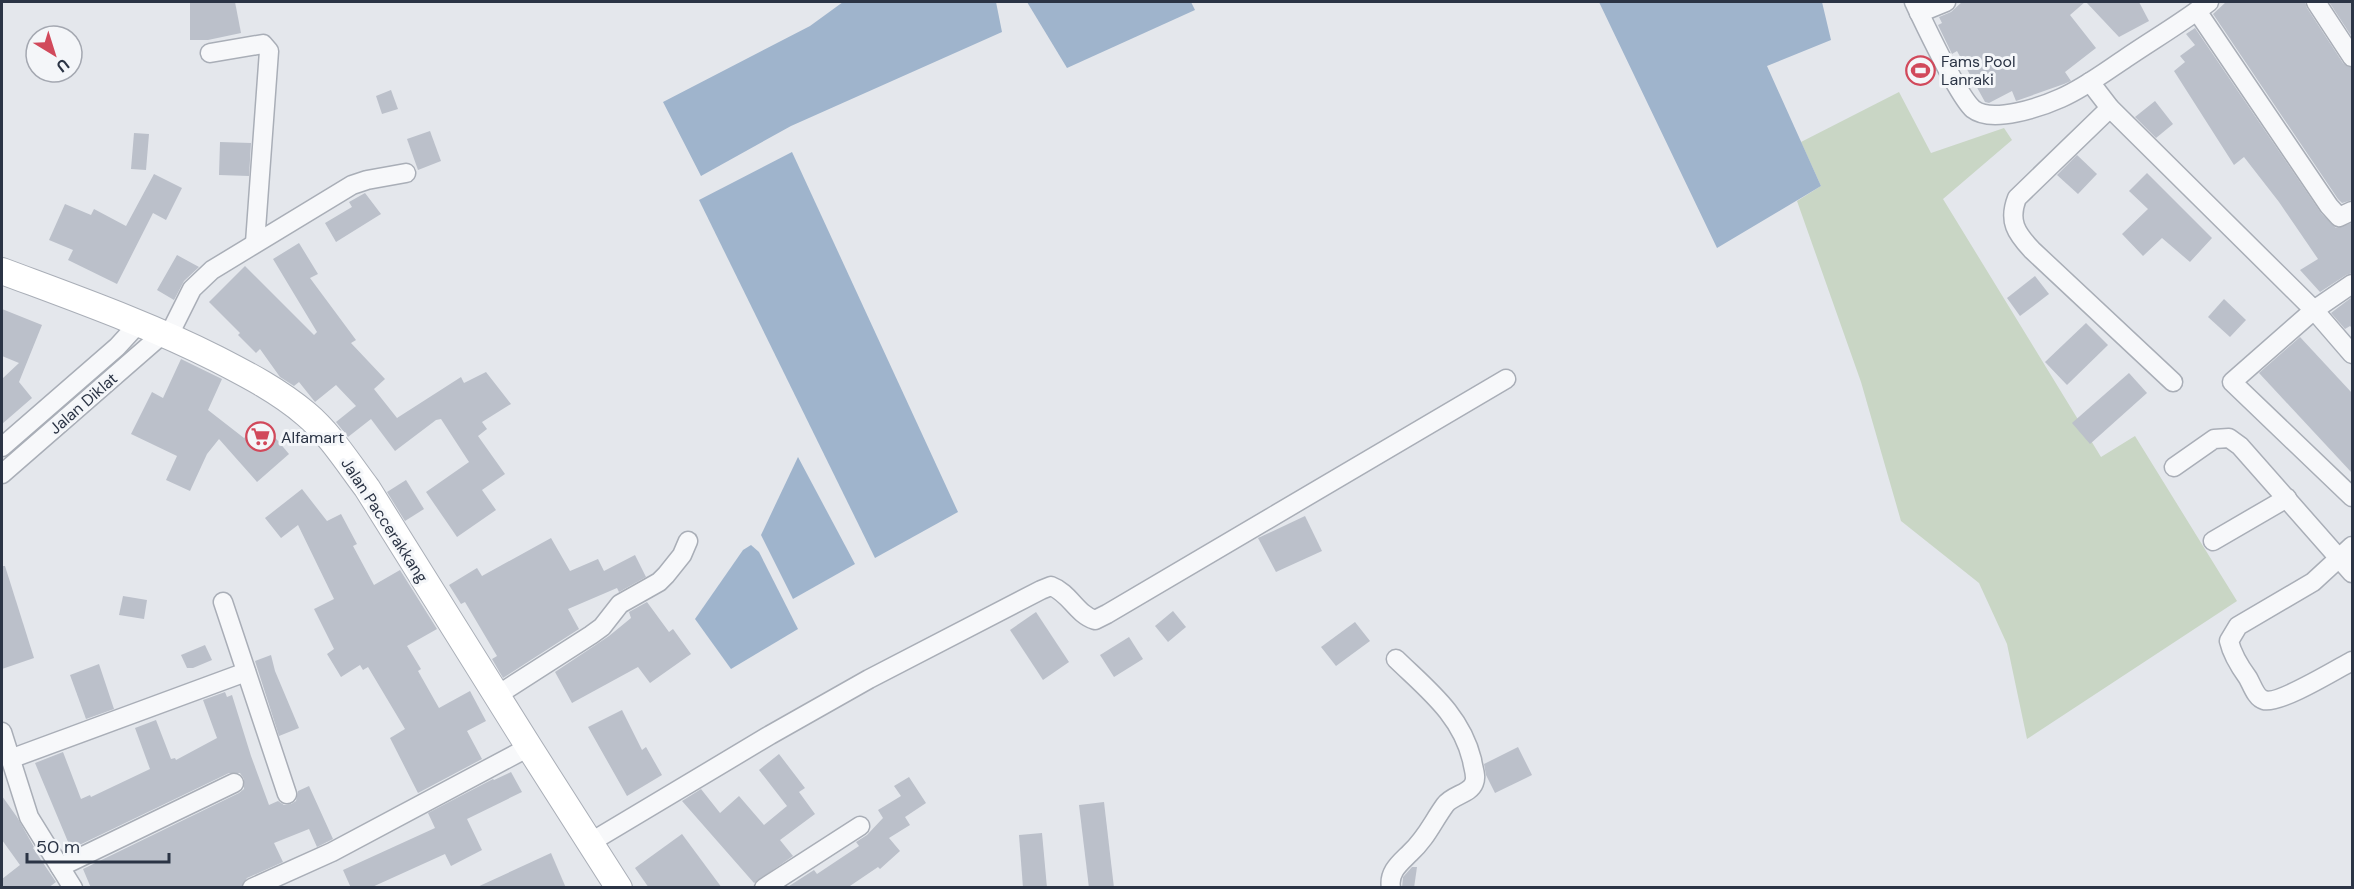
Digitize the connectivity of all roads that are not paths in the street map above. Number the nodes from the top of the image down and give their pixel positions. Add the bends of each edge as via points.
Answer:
1 (1946, 2) edge
2 (2316, 2) edge
3 (2203, 6) edge
4 (1917, 7) edge
5 (210, 53) dead end
6 (2352, 57) edge
7 (2090, 82) junction
8 (2110, 108) junction
9 (406, 173) dead end
10 (2352, 211) edge
11 (255, 243) junction
12 (2, 271) edge
13 (2352, 284) edge
14 (2314, 310) junction
15 (139, 323) junction
16 (167, 333) junction
17 (2352, 354) edge
18 (1506, 379) dead end
19 (2173, 382) dead end
20 (6, 444) edge
21 (24, 455) junction
22 (2174, 467) dead end
23 (2, 474) edge
24 (2352, 496) edge
25 (2287, 498) junction
26 (688, 541) dead end
27 (2213, 541) dead end
28 (2347, 552) edge
29 (2352, 573) edge
30 (223, 602) dead end
31 (1396, 659) dead end
32 (2352, 661) edge
33 (246, 672) junction
34 (496, 696) junction
35 (2, 732) edge
36 (529, 747) junction
37 (10, 759) junction
38 (234, 783) dead end
39 (287, 794) dead end
40 (860, 826) dead end
41 (591, 842) junction
42 (60, 867) junction
43 (73, 888) edge
44 (252, 888) edge
45 (619, 888) edge
46 (764, 888) edge
47 (1391, 888) edge

1 - 4 street
2 - 6 street
3 - 7 street
3 - 10 street via 2336,216 2341,218
4 - 7 street via 1961,93 1982,114 2001,115 2039,106
5 - 11 street via 263,44 269,51
7 - 8 street
8 - 14 street
8 - 19 street via 2018,198 2013,209 2014,229
9 - 11 street via 352,185
11 - 16 street via 202,278
12 - 15 main road, Jalan Paccerakkang
13 - 14 street
14 - 17 street
14 - 24 street via 2232,382
15 - 16 main road, Jalan Paccerakkang
15 - 20 street, Jalan Diklat
16 - 21 street, Jalan Diklat
16 - 34 main road, Jalan Paccerakkang via 258,380 309,416 367,488
18 - 41 street via 1107,614 1095,620 1084,616 1062,590 1051,586 869,679
20 - 21 street
21 - 23 street, Jalan Diklat
22 - 25 street via 2214,440 2229,438 2241,446
25 - 27 street
25 - 28 street
26 - 34 street via 658,582 620,604 591,635
28 - 29 street
28 - 32 street via 2313,582 2238,626 2229,641 2260,698 2270,702
30 - 33 street
31 - 47 street via 1454,718 1465,739 1475,777 1471,788 1446,804 1432,828 1393,871
33 - 37 street
33 - 39 street
34 - 36 main road, Jalan Paccerakkang
35 - 37 street
36 - 41 main road, Jalan Paccerakkang
36 - 44 street via 332,852
37 - 42 street via 28,817
38 - 42 street
40 - 46 street
41 - 45 main road, Jalan Paccerakkang
42 - 43 street

